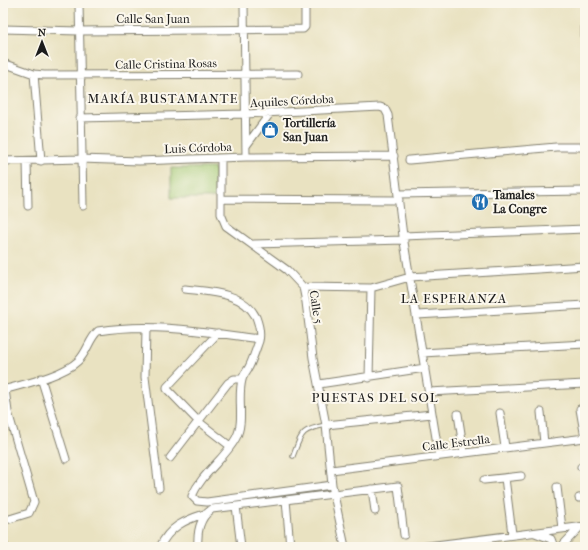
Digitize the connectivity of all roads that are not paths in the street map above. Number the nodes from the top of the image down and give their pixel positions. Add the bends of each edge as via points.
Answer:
1 (79, 3) edge
2 (244, 3) edge
3 (305, 3) edge
4 (585, 13) edge
5 (585, 25) edge
6 (3, 29) edge
7 (245, 29) junction
8 (79, 31) junction
9 (585, 37) edge
10 (3, 63) edge
11 (34, 74) junction
12 (245, 74) junction
13 (298, 74) dead end
14 (80, 76) junction
15 (271, 112) junction
16 (245, 114) junction
17 (80, 118) junction
18 (246, 146) junction
19 (585, 147) edge
20 (394, 156) junction
21 (246, 157) junction
22 (221, 158) junction
23 (81, 159) junction
24 (409, 160) dead end
25 (3, 161) edge
26 (27, 161) junction
27 (40, 161) junction
28 (585, 191) edge
29 (399, 197) junction
30 (221, 199) junction
31 (28, 206) dead end
32 (83, 206) dead end
33 (585, 228) edge
34 (404, 238) junction
35 (254, 244) junction
36 (585, 266) edge
37 (410, 277) junction
38 (303, 287) junction
39 (371, 288) junction
40 (185, 289) dead end
41 (585, 305) edge
42 (417, 315) junction
43 (146, 328) junction
44 (218, 333) junction
45 (260, 339) junction
46 (585, 344) edge
47 (422, 353) junction
48 (425, 368) junction
49 (41, 378) junction
50 (369, 378) junction
51 (242, 379) junction
52 (319, 384) junction
53 (585, 384) edge
54 (4, 389) edge
55 (429, 392) junction
56 (580, 409) dead end
57 (541, 412) dead end
58 (500, 413) dead end
59 (432, 414) junction
60 (458, 414) dead end
61 (199, 422) junction
62 (326, 425) junction
63 (585, 438) edge
64 (544, 443) junction
65 (230, 446) junction
66 (505, 447) junction
67 (464, 453) junction
68 (293, 456) dead end
69 (440, 456) junction
70 (170, 458) dead end
71 (66, 459) dead end
72 (331, 470) junction
73 (521, 476) dead end
74 (505, 478) junction
75 (484, 480) dead end
76 (332, 485) junction
77 (557, 487) dead end
78 (159, 488) dead end
79 (372, 489) junction
80 (335, 495) junction
81 (286, 500) junction
82 (236, 506) junction
83 (375, 511) dead end
84 (204, 514) junction
85 (3, 521) edge
86 (582, 526) edge
87 (562, 528) junction
88 (531, 532) junction
89 (512, 534) junction
90 (404, 535) dead end
91 (3, 542) edge
92 (447, 546) edge
93 (5, 547) edge
94 (160, 547) edge
95 (198, 547) edge
96 (241, 547) edge
97 (290, 547) edge
98 (346, 547) edge
99 (420, 547) edge
100 (554, 547) edge
101 (562, 547) edge

1 - 8 street
2 - 7 street
3 - 7 street, Calle San Juan via 303,29
4 - 5 street
5 - 9 street
6 - 8 street, Calle San Juan
7 - 8 street, Calle San Juan
7 - 12 street
8 - 14 street
10 - 11 street, Calle Cristina Rosas
11 - 14 street, Calle Cristina Rosas
11 - 27 street
12 - 13 street, Calle Cristina Rosas
12 - 14 street, Calle Cristina Rosas
12 - 16 street
14 - 17 street
15 - 16 street, Aquiles Córdoba
15 - 18 street
15 - 20 street, Aquiles Córdoba via 380,107 388,114
16 - 17 street, Aquiles Córdoba
16 - 18 street
17 - 23 street
18 - 21 street
19 - 24 street via 556,147
20 - 21 street, Luis Córdoba
20 - 29 street
21 - 22 street, Luis Córdoba
22 - 23 street, Luis Córdoba via 139,161
22 - 30 street, Calle 5
23 - 27 street, Luis Córdoba
23 - 32 street
25 - 26 street, Luis Córdoba
26 - 27 street, Luis Córdoba
26 - 31 street
28 - 29 street
29 - 30 street
29 - 34 street
30 - 35 street, Calle 5 via 226,226
33 - 34 street
34 - 35 street
34 - 37 street
35 - 38 street, Calle 5 via 287,270
36 - 37 street
37 - 39 street
37 - 42 street
38 - 39 street
38 - 52 street, Calle 5
39 - 50 street
40 - 45 street via 230,296 243,302 259,324
41 - 42 street
42 - 47 street
43 - 44 street
43 - 49 street via 98,331 78,361 69,368
43 - 78 street via 145,377
44 - 45 street
44 - 61 street via 168,387 169,392
45 - 51 street
46 - 47 street
47 - 48 street
48 - 50 street
48 - 55 street
49 - 54 street
49 - 71 street
50 - 52 street
51 - 61 street via 234,379 228,383
51 - 65 street via 237,436
52 - 62 street, Calle 5
53 - 55 street
54 - 85 street via 8,412 34,502 29,513
55 - 59 street
56 - 63 street
57 - 64 street
58 - 66 street
59 - 62 street
59 - 69 street
60 - 67 street
61 - 65 street
61 - 70 street
62 - 68 lane via 309,428 300,436
62 - 72 street, Calle 5
63 - 64 street, Calle Estrella
64 - 66 street, Calle Estrella
65 - 76 street via 201,479 192,496 197,501 207,502
66 - 67 street, Calle Estrella
67 - 69 street, Calle Estrella
69 - 72 street, Calle Estrella
72 - 76 street, Calle 5
73 - 74 street
74 - 75 street
74 - 89 street
76 - 80 street, Calle 5
77 - 87 street
79 - 80 street
79 - 83 street
79 - 90 street via 398,486
80 - 81 street
80 - 98 street, Calle 5
81 - 82 street
81 - 97 street
82 - 84 street via 212,509
82 - 96 street
84 - 94 street via 176,526
84 - 95 street via 198,531
86 - 87 street
86 - 101 street
87 - 88 street
88 - 89 street
88 - 100 street via 551,539
89 - 92 street
91 - 93 street
92 - 99 street

